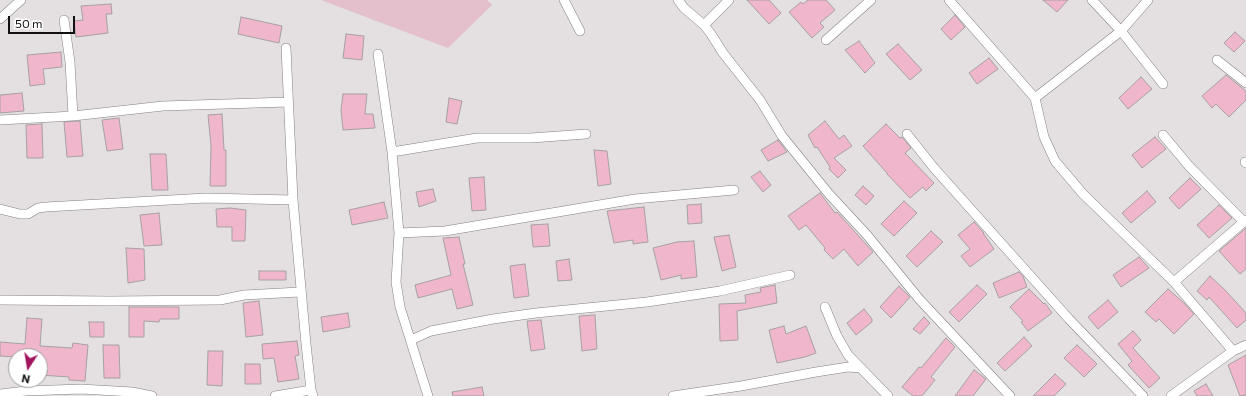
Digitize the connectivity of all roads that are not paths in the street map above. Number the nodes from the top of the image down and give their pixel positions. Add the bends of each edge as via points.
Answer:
1 (21, 0) edge
2 (564, 0) edge
3 (678, 0) edge
4 (729, 0) edge
5 (871, 0) edge
6 (949, 0) edge
7 (1092, 0) edge
8 (1148, 0) edge
9 (0, 19) edge
10 (64, 20) dead end
11 (704, 25) junction
12 (1121, 31) junction
13 (580, 32) dead end
14 (826, 40) dead end
15 (286, 48) dead end
16 (378, 54) dead end
17 (1217, 60) dead end
18 (1246, 83) edge
19 (1163, 84) dead end
20 (1035, 98) junction
21 (288, 102) junction
22 (73, 116) junction
23 (0, 120) edge
24 (586, 134) dead end
25 (907, 134) dead end
26 (1163, 135) dead end
27 (392, 152) junction
28 (734, 190) dead end
29 (293, 200) junction
30 (0, 209) edge
31 (1245, 221) edge
32 (399, 234) junction
33 (790, 275) dead end
34 (1174, 282) junction
35 (300, 292) junction
36 (0, 300) edge
37 (825, 307) dead end
38 (411, 340) junction
39 (1246, 345) edge
40 (1233, 351) junction
41 (861, 368) junction
42 (312, 393) edge
43 (0, 394) edge
44 (152, 396) edge
45 (275, 396) edge
46 (428, 396) edge
47 (673, 396) edge
48 (888, 396) edge
49 (1010, 396) edge
50 (1143, 396) edge
51 (1171, 396) edge

1 - 9 street
2 - 13 street
3 - 11 street
4 - 11 street
5 - 14 street
6 - 20 street
7 - 12 street
8 - 12 street
10 - 22 street via 70,62
11 - 49 street via 760,100 782,136 920,300
12 - 19 street
12 - 20 street
15 - 21 street
16 - 27 street
17 - 18 street
20 - 34 street via 1044,137 1055,161 1083,194
21 - 22 street via 163,106
21 - 29 street
22 - 23 street
24 - 27 street via 477,138
25 - 50 street via 934,168 1069,319
26 - 31 street via 1189,166
27 - 32 street
28 - 32 street via 635,199 445,230
29 - 30 street via 206,198 46,207 28,214
29 - 35 street
31 - 34 street
32 - 38 street via 396,282 400,306
33 - 38 street via 720,291 647,302 493,319 431,331
34 - 40 street
35 - 36 street via 244,295 220,300
35 - 42 street
37 - 41 street via 848,355
38 - 46 street
39 - 40 street
40 - 51 street
41 - 47 street via 848,367
41 - 48 street
42 - 45 street
43 - 44 street via 82,389

